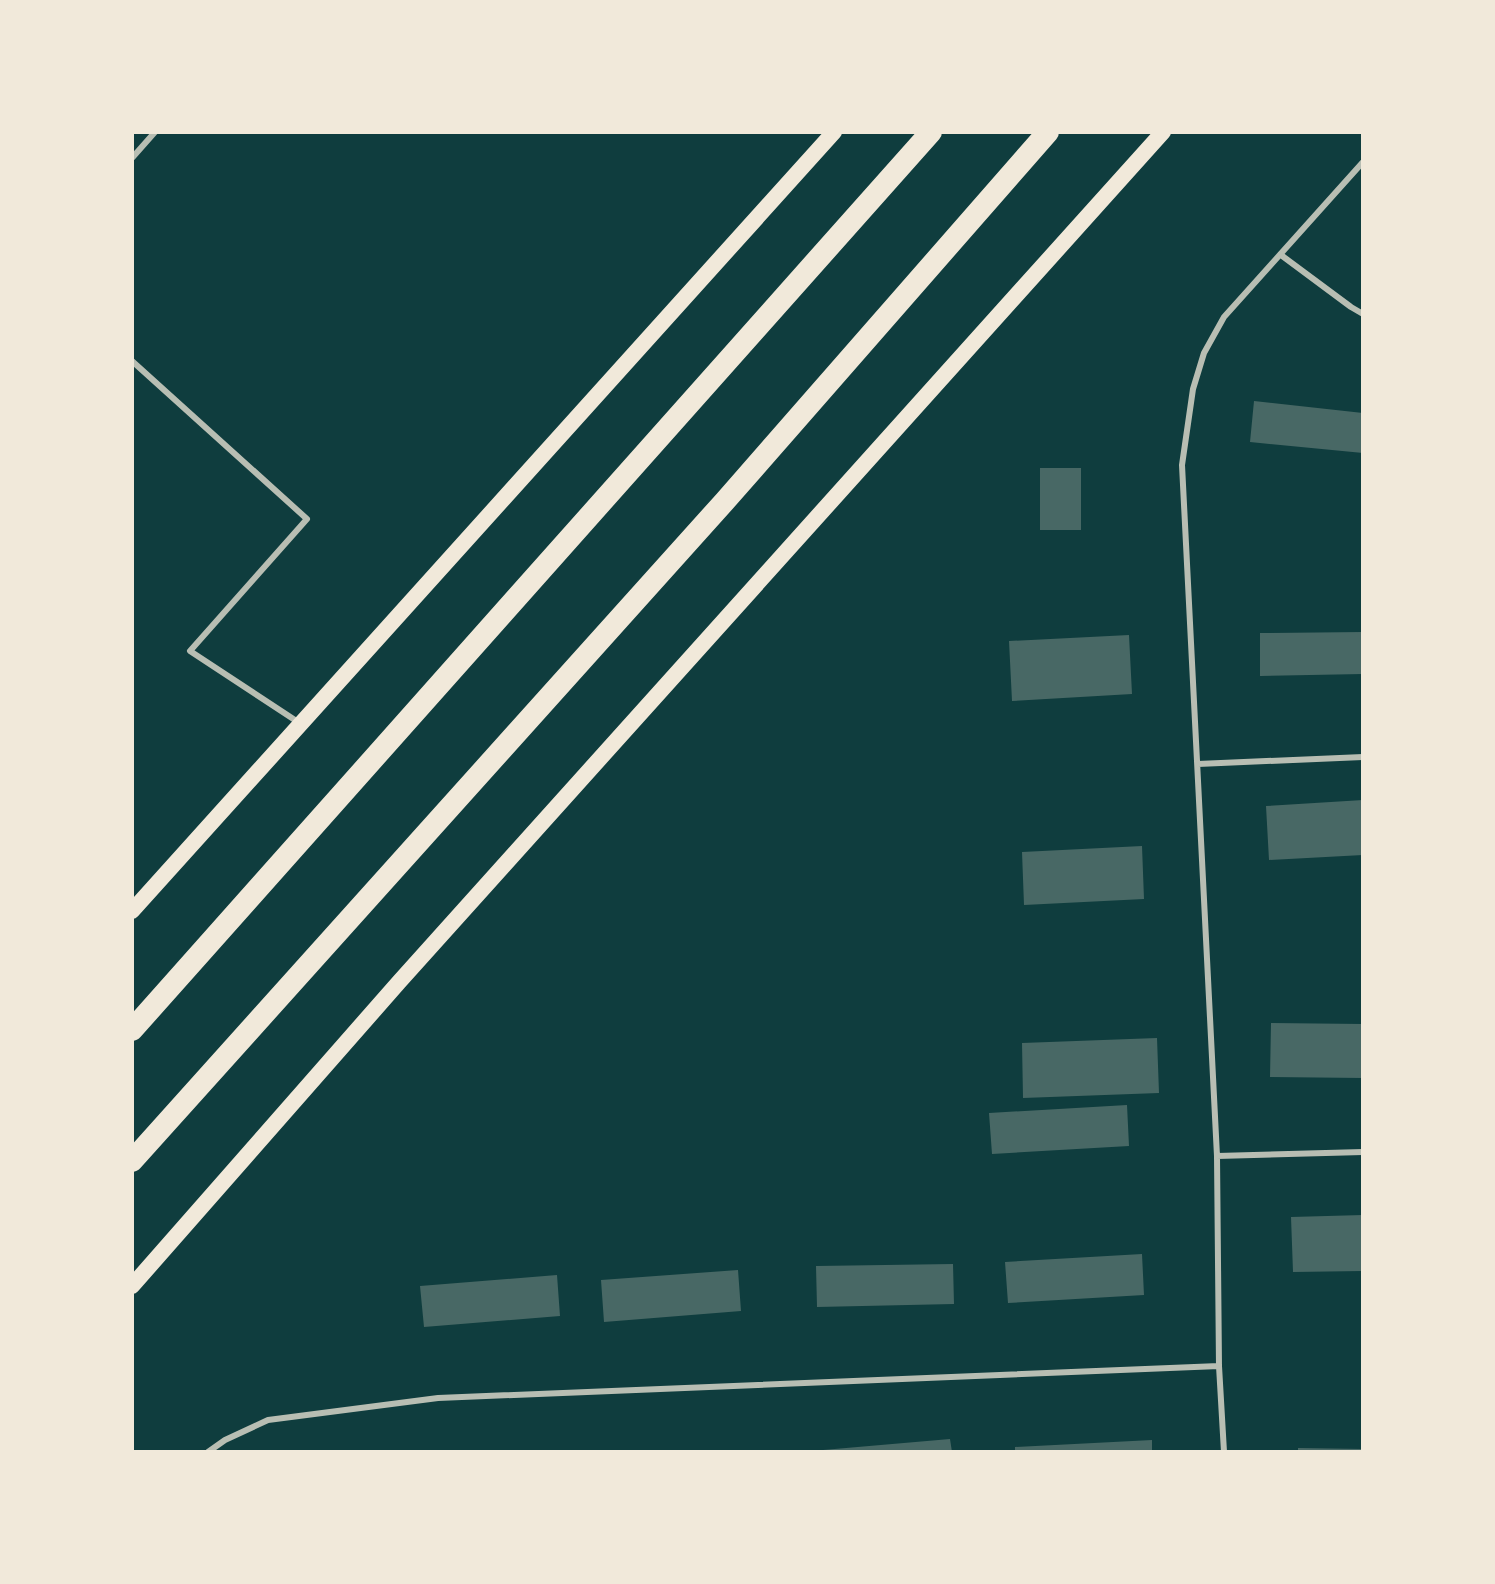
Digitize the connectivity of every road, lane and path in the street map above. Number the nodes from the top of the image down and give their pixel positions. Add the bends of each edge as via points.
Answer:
1 (155, 132) edge
2 (834, 132) edge
3 (931, 132) edge
4 (1048, 132) edge
5 (1163, 132) edge
6 (132, 158) edge
7 (1363, 162) edge
8 (1281, 255) junction
9 (1363, 314) edge
10 (132, 361) edge
11 (301, 724) junction
12 (1363, 757) edge
13 (1198, 764) junction
14 (132, 911) edge
15 (132, 1030) edge
16 (1363, 1152) edge
17 (1217, 1156) junction
18 (132, 1161) edge
19 (132, 1286) edge
20 (1219, 1366) junction
21 (208, 1452) edge
22 (1224, 1452) edge

1 - 6 lane
2 - 11 main road
3 - 15 highway
4 - 18 highway
5 - 19 main road
7 - 8 lane
8 - 9 lane
8 - 13 lane via 1224,317 1204,353 1193,389 1182,465
10 - 11 lane via 307,519 190,651
11 - 14 main road
12 - 13 lane
13 - 17 lane
16 - 17 lane
17 - 20 lane
20 - 21 lane via 438,1398 268,1420
20 - 22 lane

